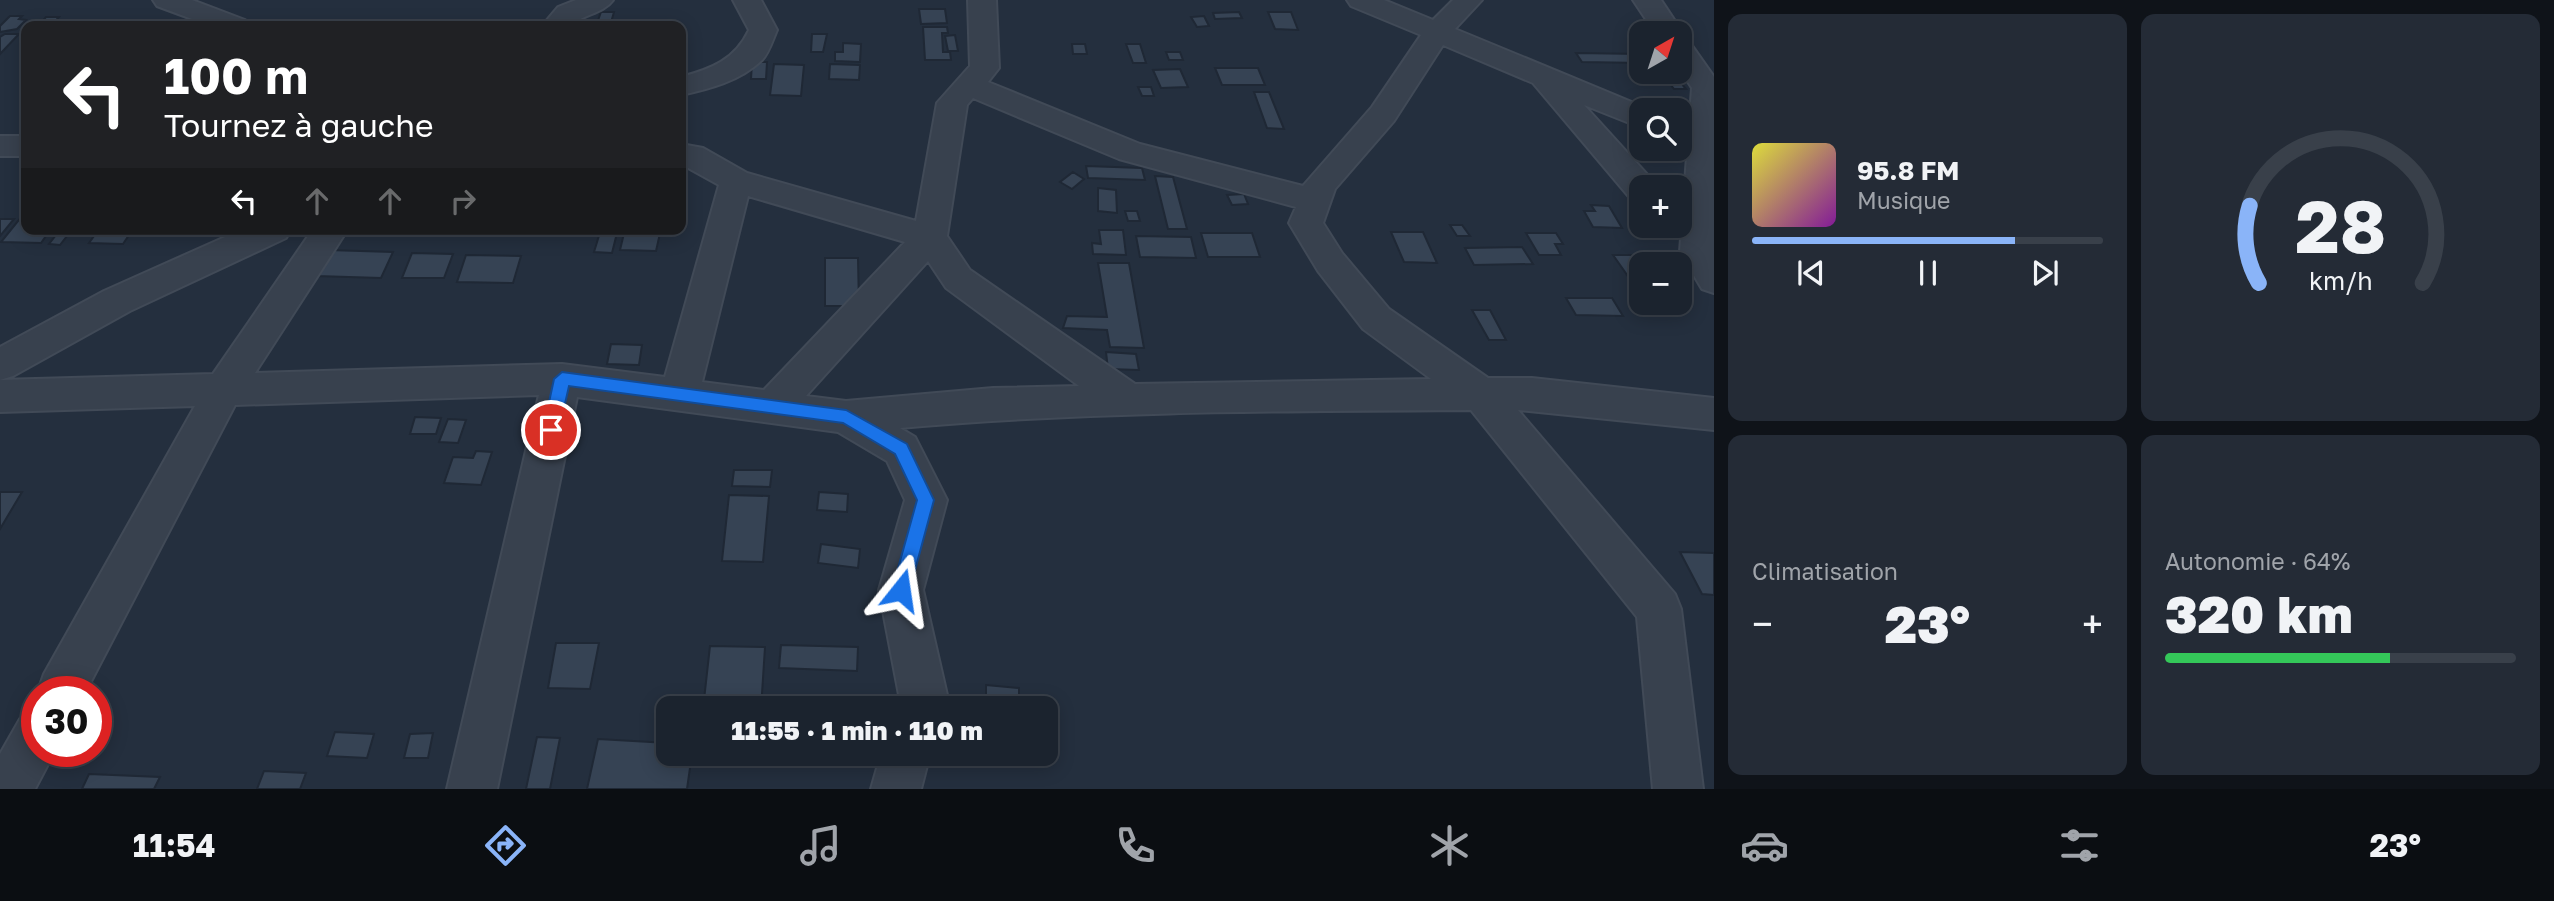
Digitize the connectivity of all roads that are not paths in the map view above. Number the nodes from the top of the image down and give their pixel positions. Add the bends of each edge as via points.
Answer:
1 (167, 0) edge
2 (599, 0) edge
3 (747, 0) edge
4 (982, 0) edge
5 (1361, 0) edge
6 (1468, 0) edge
7 (1647, 0) edge
8 (222, 21) edge
9 (561, 21) edge
10 (1662, 21) edge
11 (1437, 32) junction
12 (1692, 66) edge
13 (1540, 75) junction
14 (686, 85) edge
15 (968, 85) junction
16 (1629, 113) edge
17 (1699, 142) edge
18 (0, 146) edge
19 (21, 146) edge
20 (686, 154) edge
21 (1629, 175) edge
22 (736, 181) junction
23 (1314, 200) junction
24 (261, 235) edge
25 (327, 235) edge
26 (930, 237) junction
27 (1683, 238) edge
28 (1705, 266) edge
29 (0, 365) edge
30 (562, 379) junction
31 (224, 389) junction
32 (680, 394) junction
33 (1481, 394) junction
34 (0, 396) edge
35 (1128, 400) junction
36 (772, 407) junction
37 (1714, 414) edge
38 (846, 417) junction
39 (69, 676) edge
40 (923, 696) edge
41 (21, 765) edge
42 (903, 766) edge
43 (8, 789) edge
44 (472, 789) edge
45 (896, 789) edge
46 (1678, 789) edge

1 - 8 street
2 - 9 street
3 - 14 street via 763,30 752,54 716,77
4 - 15 street via 985,68
5 - 11 street
6 - 11 street
7 - 10 street
11 - 13 street
11 - 23 street via 1382,114 1320,185
12 - 17 street via 1707,88
13 - 16 street
13 - 21 street
15 - 23 street via 1130,152
15 - 26 street via 952,103
17 - 28 street
18 - 19 street
20 - 22 street
22 - 26 street
22 - 32 street
23 - 33 street via 1306,223 1330,262 1376,319
24 - 29 street via 117,302
25 - 31 street
26 - 35 street via 958,279
26 - 36 street
27 - 28 street
30 - 31 street
30 - 32 street
30 - 44 street
31 - 34 street
31 - 39 street
32 - 36 street
33 - 35 street
33 - 37 street via 1532,394
33 - 46 street via 1659,610
35 - 38 street via 993,404
36 - 38 street
38 - 40 street via 901,449 926,500 901,590
41 - 43 street
42 - 45 street

